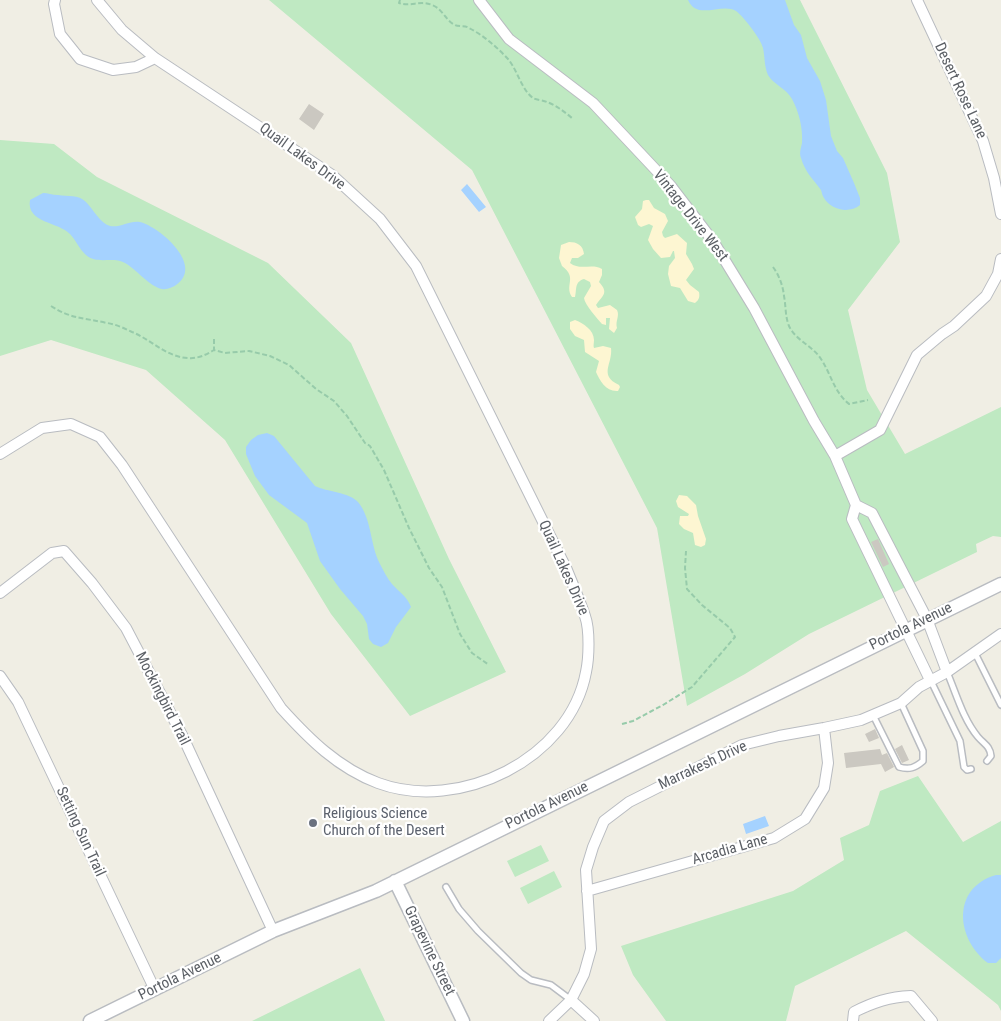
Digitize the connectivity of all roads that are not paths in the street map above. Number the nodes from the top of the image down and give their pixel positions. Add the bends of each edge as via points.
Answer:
1 (55, 0) edge
2 (97, 0) edge
3 (479, 0) edge
4 (917, 0) edge
5 (155, 58) junction
6 (1001, 214) edge
7 (1001, 259) edge
8 (0, 454) edge
9 (835, 456) junction
10 (856, 505) junction
11 (1001, 584) edge
12 (0, 593) edge
13 (927, 619) junction
14 (906, 629) junction
15 (1001, 634) edge
16 (975, 653) junction
17 (947, 672) junction
18 (0, 676) edge
19 (930, 680) junction
20 (901, 703) junction
21 (1001, 705) edge
22 (873, 715) junction
23 (824, 728) junction
24 (987, 762) dead end
25 (972, 769) dead end
26 (395, 881) junction
27 (446, 887) dead end
28 (588, 891) junction
29 (273, 931) junction
30 (155, 990) junction
31 (570, 1000) junction
32 (97, 1020) edge
33 (463, 1021) edge
34 (549, 1021) edge
35 (594, 1021) edge
36 (853, 1021) edge
37 (932, 1021) edge

1 - 5 street via 60,34 80,59 113,70 136,67
2 - 5 street, Quail Lakes Drive via 122,30
3 - 9 street, Vintage Drive West via 509,39 593,103 670,185 714,241
4 - 6 street, Desert Rose Lane via 984,141
5 - 8 street, Quail Lakes Drive via 332,175 380,219 416,266 567,570 586,618 588,651 582,691 564,723 540,750 489,779 460,789 426,793 379,783 332,759 281,708 122,465 100,438 70,424 42,428
7 - 9 street via 998,274 986,296 918,356 880,430
9 - 10 street, Vintage Drive West
10 - 13 street via 872,513
10 - 14 street, Vintage Drive West via 852,519
11 - 13 street, Portola Avenue
12 - 29 street, Mockingbird Trail via 52,553 64,551 92,583 126,628 182,736
13 - 14 street, Portola Avenue
13 - 17 street
14 - 19 street, Vintage Drive West
14 - 26 street, Portola Avenue
15 - 16 street, Marrakesh Drive
16 - 17 street, Marrakesh Drive
16 - 21 lane
17 - 19 street, Marrakesh Drive
17 - 24 lane via 969,723 990,750
18 - 30 street, Setting Sun Trail via 18,702
19 - 20 street, Marrakesh Drive
19 - 25 lane via 960,741 964,767
20 - 22 street, Marrakesh Drive
20 - 22 lane via 923,751 923,761 916,767 906,770 899,767
22 - 23 street, Marrakesh Drive
23 - 28 street, Marrakesh Drive via 742,746 630,802 604,820 586,870
23 - 28 street, Arcadia Lane via 828,763 824,788 805,819 774,838
26 - 29 street, Portola Avenue
26 - 33 street, Grapevine Street
27 - 31 lane via 472,924 521,973 531,980 551,985
28 - 31 street, Marrakesh Drive via 591,949 584,974
29 - 30 street, Portola Avenue
30 - 32 street, Portola Avenue
31 - 34 street, Marrakesh Drive
31 - 35 street
36 - 37 street via 854,1012 870,1004 892,997 912,996

